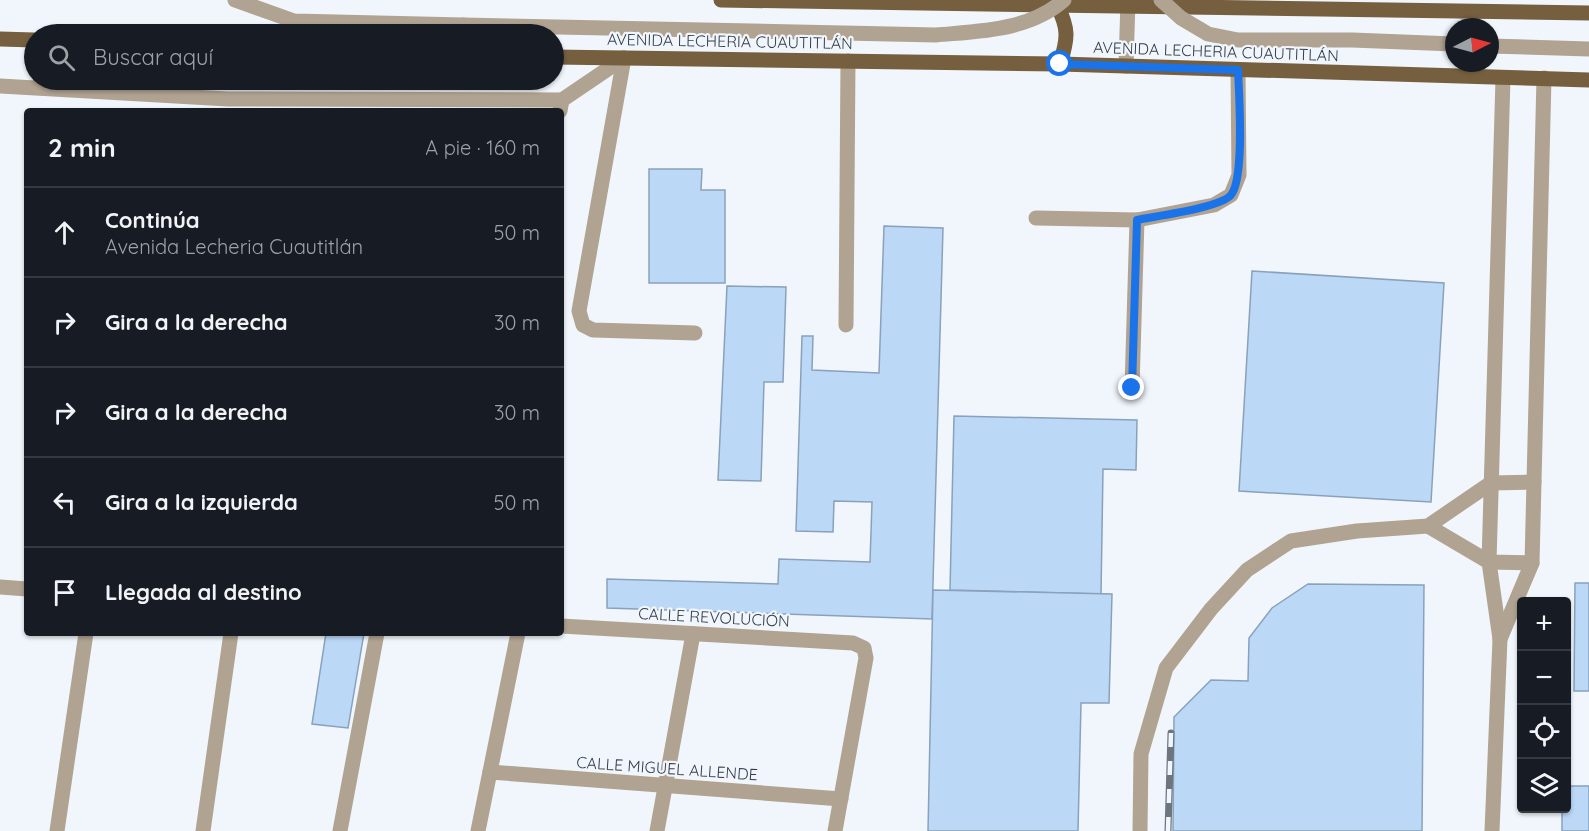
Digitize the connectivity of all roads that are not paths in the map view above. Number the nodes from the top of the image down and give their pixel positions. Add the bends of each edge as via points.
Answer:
1 (235, 0) edge
2 (721, 0) edge
3 (1161, 0) edge
4 (1060, 2) edge
5 (1128, 3) edge
6 (1589, 12) edge
7 (421, 24) edge
8 (564, 27) edge
9 (0, 39) edge
10 (24, 40) edge
11 (1445, 44) edge
12 (1499, 46) edge
13 (1589, 49) edge
14 (564, 57) edge
15 (624, 58) junction
16 (848, 61) junction
17 (1060, 64) junction
18 (1126, 66) junction
19 (1238, 70) junction
20 (1503, 78) junction
21 (1544, 78) junction
22 (1589, 80) edge
23 (0, 86) edge
24 (24, 87) edge
25 (67, 90) edge
26 (151, 95) junction
27 (303, 105) edge
28 (445, 106) edge
29 (561, 106) edge
30 (149, 108) edge
31 (1036, 218) dead end
32 (1137, 220) junction
33 (846, 326) dead end
34 (694, 333) dead end
35 (1132, 388) dead end
36 (1534, 482) junction
37 (1491, 483) junction
38 (1428, 526) junction
39 (1489, 562) junction
40 (1532, 563) junction
41 (0, 587) edge
42 (24, 589) edge
43 (564, 627) edge
44 (693, 634) junction
45 (86, 636) edge
46 (231, 636) edge
47 (376, 636) edge
48 (517, 636) edge
49 (1500, 639) junction
50 (490, 772) junction
51 (666, 786) junction
52 (841, 799) junction
53 (57, 831) edge
54 (203, 831) edge
55 (340, 831) edge
56 (478, 831) edge
57 (657, 831) edge
58 (835, 831) edge
59 (1140, 831) edge
60 (1492, 831) edge

1 - 7 street, bridge via 294,21
2 - 4 main road
3 - 11 street, bridge via 1208,34 1238,40
4 - 5 main road
4 - 8 street, bridge via 1029,20 998,30 936,35
4 - 17 main road via 1067,33
5 - 6 main road
5 - 18 street
9 - 10 main road
12 - 13 street
14 - 15 main road, AVENIDA LECHERIA CUAUTITLÁN
15 - 16 main road, AVENIDA LECHERIA CUAUTITLÁN
15 - 29 street
15 - 34 street via 579,311 583,325 593,330
16 - 17 main road, AVENIDA LECHERIA CUAUTITLÁN
16 - 33 street
17 - 18 main road, AVENIDA LECHERIA CUAUTITLÁN
18 - 19 main road, AVENIDA LECHERIA CUAUTITLÁN
19 - 20 main road, AVENIDA LECHERIA CUAUTITLÁN
19 - 32 street via 1239,175 1231,195 1214,205
20 - 21 main road, AVENIDA LECHERIA CUAUTITLÁN
20 - 37 street
21 - 22 main road, AVENIDA LECHERIA CUAUTITLÁN
21 - 36 street
23 - 24 street
25 - 26 street
26 - 27 street
26 - 30 street
27 - 28 street
28 - 29 street
31 - 32 street
32 - 35 street
36 - 37 street
36 - 40 street
37 - 38 street
37 - 39 street
38 - 39 street
38 - 59 street via 1357,531 1291,542 1247,570 1166,668 1141,754
39 - 40 street
39 - 49 street
40 - 49 street
41 - 42 street
43 - 44 street, CALLE REVOLUCIÓN
44 - 51 street
44 - 52 street, CALLE REVOLUCIÓN via 853,643 864,648 866,658
45 - 53 street
46 - 54 street
47 - 55 street
48 - 50 street
49 - 60 street
50 - 51 street, CALLE MIGUEL ALLENDE
50 - 56 street
51 - 52 street, CALLE MIGUEL ALLENDE
51 - 57 street
52 - 58 street

